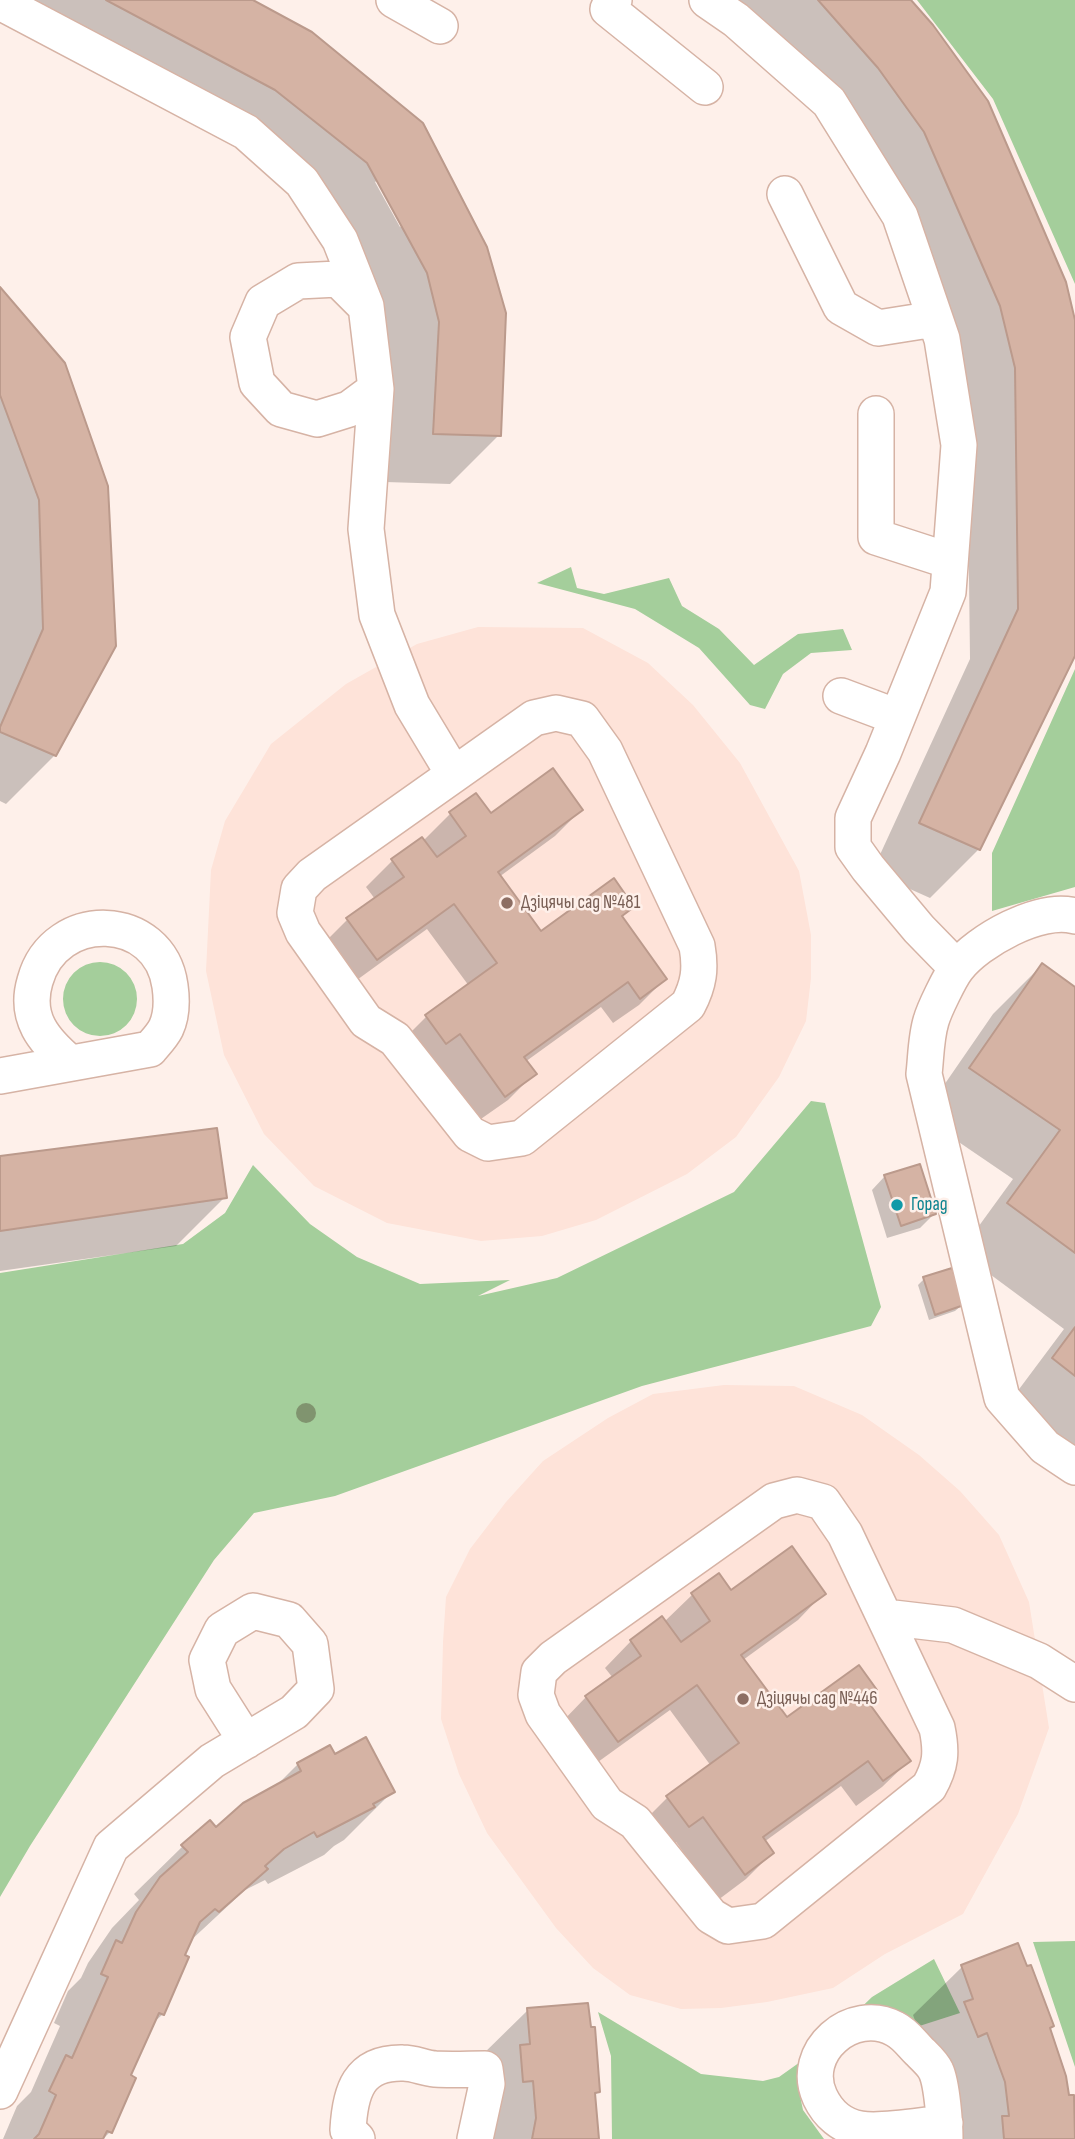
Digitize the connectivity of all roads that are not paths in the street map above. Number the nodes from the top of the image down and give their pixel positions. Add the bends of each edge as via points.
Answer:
1 (394, 0) edge
2 (614, 0) edge
3 (707, 0) edge
4 (0, 2) edge
5 (440, 26) dead end
6 (705, 87) dead end
7 (785, 194) dead end
8 (366, 306) junction
9 (935, 319) junction
10 (376, 389) junction
11 (876, 414) dead end
12 (950, 561) junction
13 (841, 696) dead end
14 (897, 717) junction
15 (453, 773) junction
16 (1075, 916) edge
17 (957, 968) junction
18 (70, 1063) dead end
19 (0, 1076) edge
20 (1075, 1467) edge
21 (885, 1617) junction
22 (1075, 1684) edge
23 (246, 1741) dead end
24 (0, 2091) edge
25 (473, 2137) edge
26 (357, 2139) edge

1 - 5 lane
2 - 6 lane via 608,9
3 - 9 lane via 829,102 900,216
4 - 8 lane via 246,132 302,182 340,240
7 - 9 lane via 841,307 878,328
8 - 10 lane
8 - 10 lane via 338,279 298,281 263,302 248,337 257,383 281,409 317,419 349,409
9 - 12 lane via 959,445
10 - 15 lane via 366,529 377,615 412,705
11 - 12 lane via 876,537
12 - 14 lane via 948,592
13 - 14 lane
14 - 17 lane via 853,818 853,847
15 - 15 lane via 534,718 556,713 582,719 604,751 697,946 701,968 688,1005 523,1138 506,1142 488,1143 470,1134 395,1040 366,1021 303,932 295,913 299,889 312,876
16 - 17 lane via 1021,921
17 - 20 lane via 931,1021 924,1074 1002,1398 1045,1447
18 - 19 lane
21 - 21 lane via 937,1728 942,1751 938,1770 929,1787 763,1921 747,1925 729,1926 711,1916 635,1822 607,1804 543,1714 536,1695 540,1672 553,1658 774,1501 797,1495 823,1502 845,1534
21 - 22 lane via 953,1625 1038,1661
23 - 24 lane via 212,1761 111,1847
25 - 26 lane via 487,2084 485,2069 433,2069 403,2063 378,2067 356,2083 348,2130

